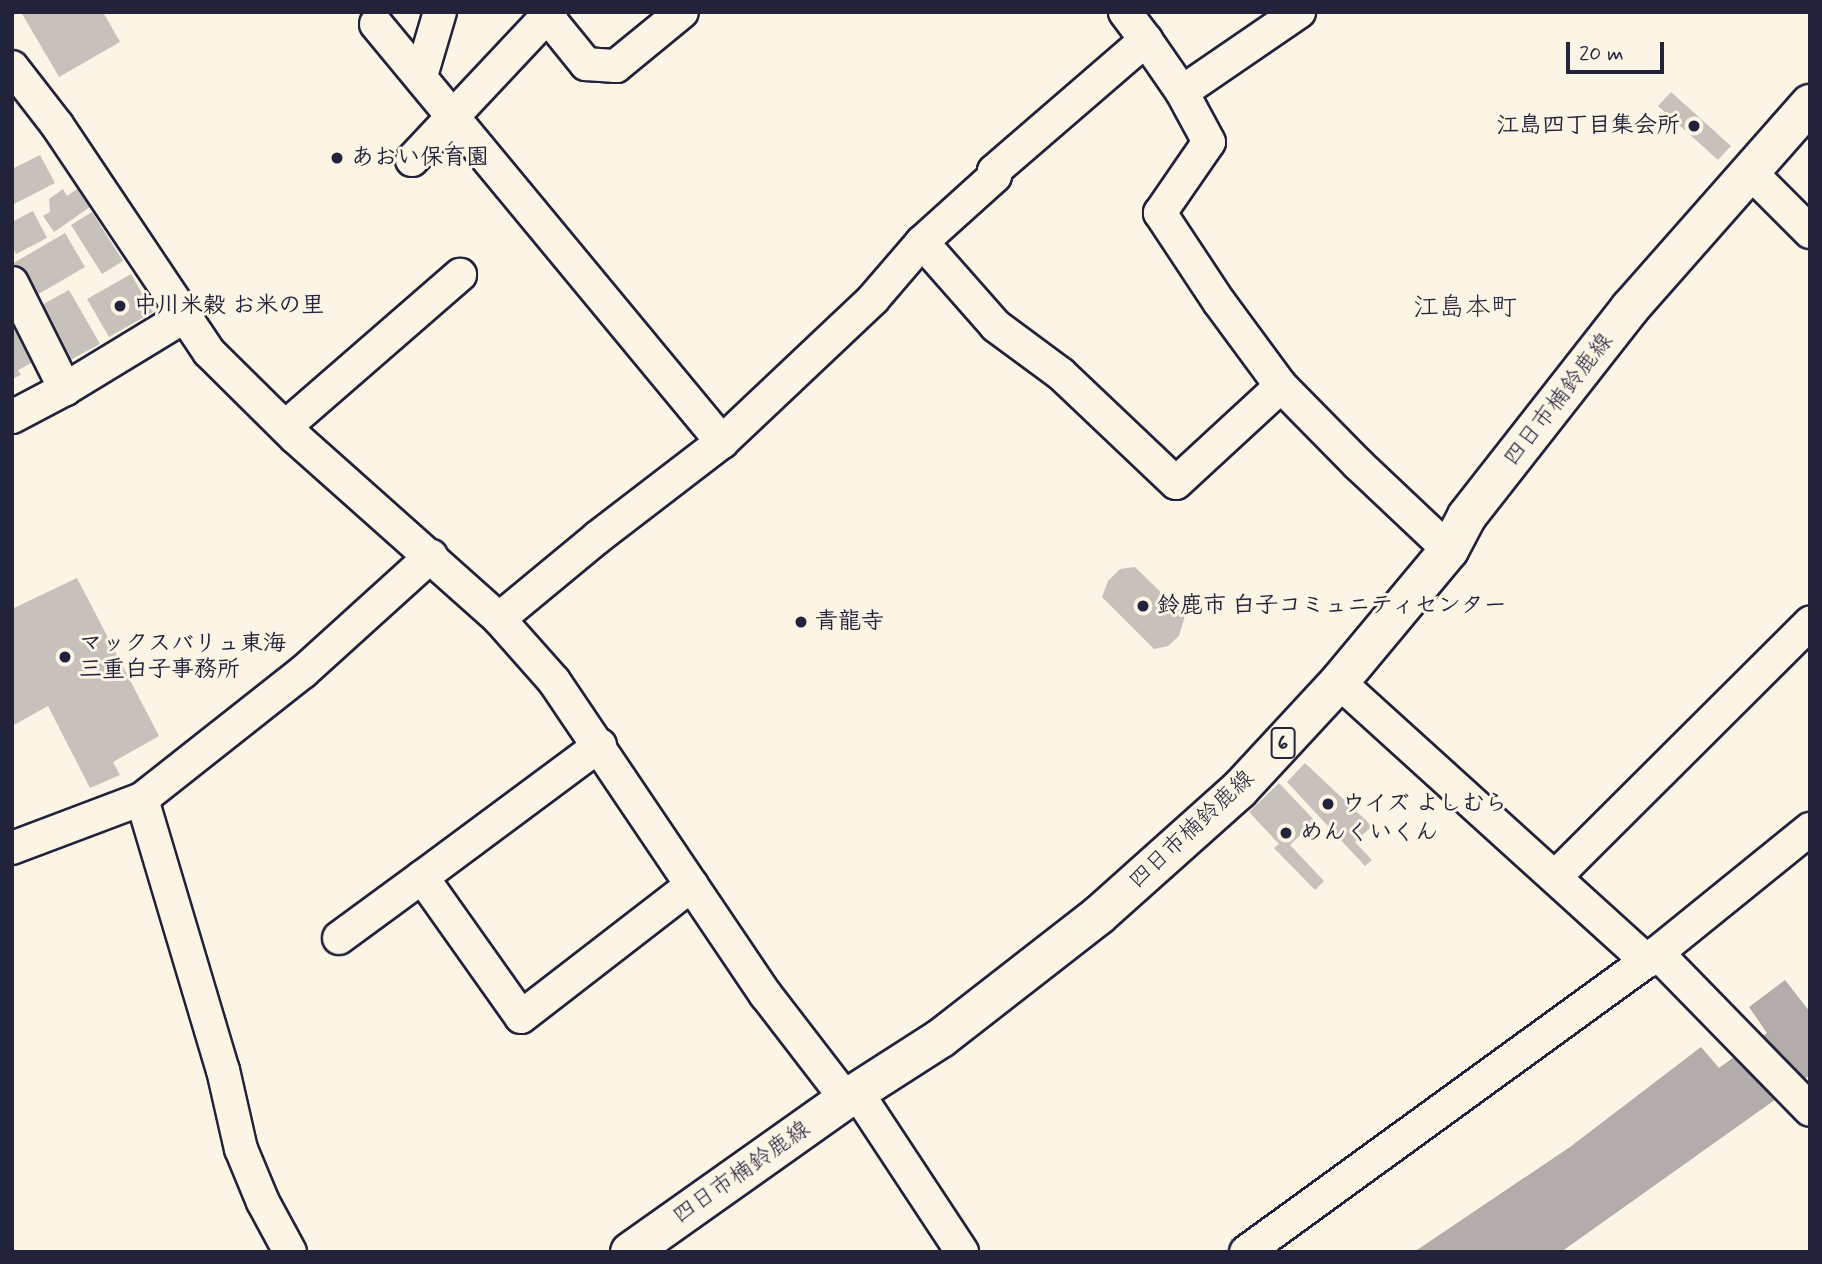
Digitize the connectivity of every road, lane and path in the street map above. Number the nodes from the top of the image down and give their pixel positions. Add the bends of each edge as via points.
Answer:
1 (440, 12) edge
2 (682, 12) edge
3 (1125, 12) edge
4 (1299, 12) edge
5 (549, 14) edge
6 (376, 24) dead end
7 (1146, 40) junction
8 (12, 67) edge
9 (421, 76) junction
10 (1182, 92) junction
11 (1810, 104) edge
12 (454, 118) junction
13 (412, 160) dead end
14 (1750, 172) junction
15 (1810, 232) edge
16 (922, 242) junction
17 (460, 275) dead end
18 (12, 283) edge
19 (185, 316) junction
20 (1281, 386) junction
21 (65, 389) junction
22 (12, 417) edge
23 (285, 427) junction
24 (722, 442) junction
25 (1449, 550) junction
26 (431, 556) junction
27 (499, 619) junction
28 (1810, 624) edge
29 (1339, 682) junction
30 (600, 745) junction
31 (142, 799) junction
32 (1810, 830) edge
33 (12, 848) edge
34 (1556, 876) junction
35 (422, 877) junction
36 (692, 885) junction
37 (339, 937) dead end
38 (1652, 957) junction
39 (852, 1096) junction
40 (1810, 1110) edge
41 (290, 1252) edge
42 (630, 1252) edge
43 (962, 1252) edge
44 (1246, 1252) edge

1 - 9 street
2 - 5 street via 616,66 586,64
3 - 7 street
4 - 10 street
5 - 12 street
6 - 9 street
7 - 10 street
7 - 16 street via 994,171 995,176
8 - 19 street via 58,125
9 - 12 street
10 - 20 street via 1209,142 1160,213
11 - 14 main road, 四日市楠鈴鹿線 / 6
12 - 13 street
12 - 24 street
14 - 15 street
14 - 25 main road, 四日市楠鈴鹿線 / 6 via 1630,308 1467,516
16 - 20 street via 996,326 1061,374 1176,484
16 - 24 street via 873,299
17 - 23 street
18 - 21 street
19 - 21 street
19 - 23 street via 209,352
20 - 25 street
21 - 22 street
23 - 26 street
24 - 27 street
25 - 29 main road, 四日市楠鈴鹿線 / 6
26 - 27 street
26 - 31 street via 303,672
27 - 30 street via 554,681
28 - 34 street
29 - 34 street
29 - 39 main road, 四日市楠鈴鹿線 / 6 via 1239,790 1099,915 941,1038
30 - 35 street
30 - 36 street
31 - 33 street
31 - 41 street via 220,1057 241,1149
32 - 38 street
34 - 38 street
35 - 36 street via 521,1017
35 - 37 street
36 - 39 street via 766,995
38 - 40 street
38 - 44 street
39 - 42 main road, 四日市楠鈴鹿線 / 6
39 - 43 street

